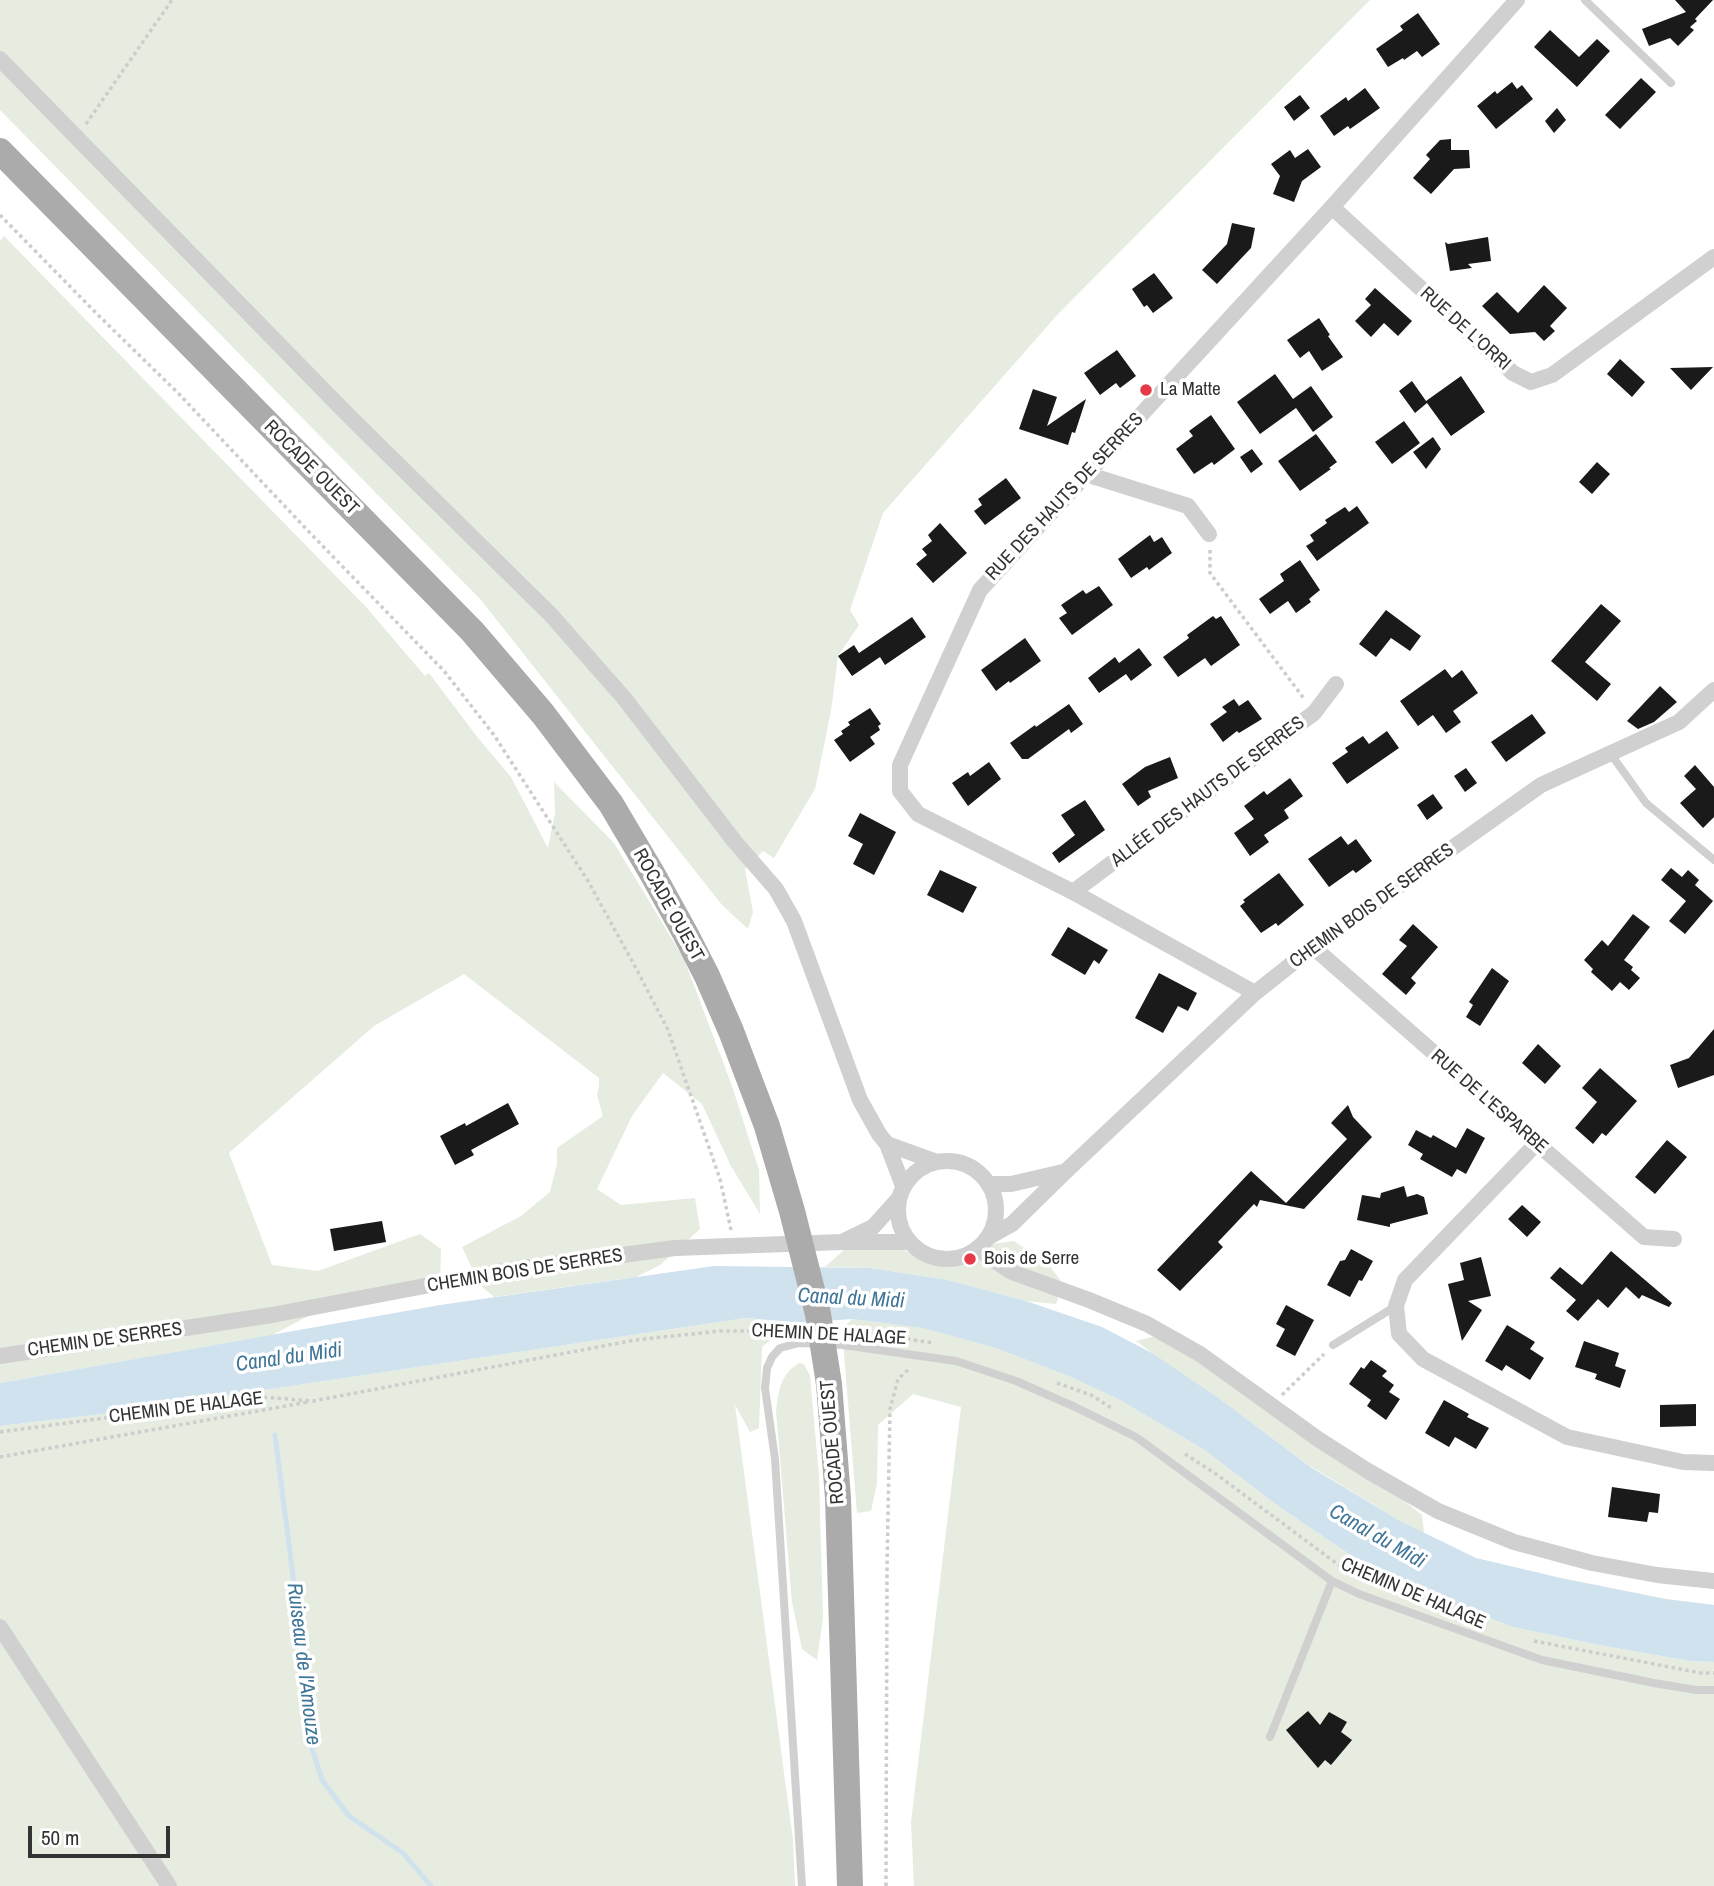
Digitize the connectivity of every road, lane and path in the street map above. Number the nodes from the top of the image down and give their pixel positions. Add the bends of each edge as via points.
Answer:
1 (172, 0) edge
2 (1517, 0) edge
3 (1585, 0) edge
4 (0, 59) edge
5 (1671, 83) dead end
6 (77, 137) junction
7 (0, 151) edge
8 (1332, 207) junction
9 (0, 215) edge
10 (1714, 257) edge
11 (1086, 474) junction
12 (1209, 534) joint
13 (1336, 684) dead end
14 (1714, 690) edge
15 (1314, 713) junction
16 (1609, 753) junction
17 (1714, 860) edge
18 (1073, 892) junction
19 (1313, 947) junction
20 (1255, 993) junction
21 (887, 1144) junction
22 (1536, 1144) junction
23 (937, 1162) junction
24 (1065, 1172) junction
25 (988, 1184) junction
26 (901, 1192) junction
27 (1674, 1239) dead end
28 (842, 1242) junction
29 (909, 1242) junction
30 (983, 1243) junction
31 (734, 1246) junction
32 (1396, 1306) junction
33 (210, 1325) joint
34 (788, 1331) dead end
35 (890, 1336) dead end
36 (927, 1341) junction
37 (938, 1344) dead end
38 (1333, 1345) joint
39 (0, 1356) edge
40 (921, 1356) junction
41 (1055, 1382) dead end
42 (313, 1401) junction
43 (1272, 1406) junction
44 (1114, 1409) dead end
45 (0, 1432) edge
46 (1182, 1452) dead end
47 (0, 1457) edge
48 (1714, 1463) edge
49 (1332, 1581) junction
50 (1714, 1581) edge
51 (1459, 1614) dead end
52 (0, 1627) edge
53 (1527, 1640) dead end
54 (1714, 1673) edge
55 (1714, 1690) edge
56 (1270, 1737) dead end
57 (169, 1886) edge
58 (802, 1886) edge
59 (850, 1886) edge
60 (886, 1886) edge

1 - 6 path
2 - 8 street, RUE DES HAUTS DE SERRES
3 - 5 lane
4 - 6 street
6 - 21 street via 551,615 624,698 776,889 794,921 860,1100
7 - 59 main road, ROCADE OUEST via 472,631 611,804 707,976 767,1126 818,1314 838,1497
8 - 10 street, RUE DE L'ORRI via 1513,373 1531,382 1552,375
8 - 11 street, RUE DES HAUTS DE SERRES
9 - 31 path via 444,671 494,734 588,881 668,1030 720,1179
11 - 12 street via 1188,506
11 - 18 street, RUE DES HAUTS DE SERRES via 980,590 900,765 900,791 918,814
12 - 15 path via 1210,572
13 - 15 street, ALLÉE DES HAUTS DE SERRES
14 - 16 street, CHEMIN BOIS DE SERRES via 1679,722
15 - 18 street, ALLÉE DES HAUTS DE SERRES
16 - 17 lane via 1646,803
16 - 19 street, CHEMIN BOIS DE SERRES via 1541,785
18 - 20 street, RUE DES HAUTS DE SERRES
19 - 20 street, CHEMIN BOIS DE SERRES
19 - 22 street, RUE DE L'ESPARBE
20 - 24 street, CHEMIN BOIS DE SERRES
21 - 23 street
21 - 26 street
22 - 27 street, RUE DE L'ESPARBE via 1644,1237
22 - 32 street via 1405,1280
23 - 25 street via 966,1165
23 - 26 street via 911,1176
24 - 25 street via 1011,1184
24 - 30 street, CHEMIN BOIS DE SERRES via 1013,1224
25 - 30 street via 996,1211
26 - 28 street, CHEMIN BOIS DE SERRES via 873,1227
26 - 29 street via 899,1221
28 - 29 street, CHEMIN BOIS DE SERRES
28 - 31 street, CHEMIN BOIS DE SERRES
29 - 30 street via 934,1258 950,1259 965,1256
30 - 43 street via 990,1258 1012,1272 1147,1324 1200,1354
31 - 33 street, CHEMIN BOIS DE SERRES via 675,1248 509,1270
32 - 38 lane
32 - 48 street via 1399,1334 1423,1359 1567,1437 1683,1462
33 - 39 street, CHEMIN DE SERRES
34 - 42 path, CHEMIN DE HALAGE via 720,1331 635,1340
35 - 36 path, CHEMIN DE HALAGE
36 - 37 path, CHEMIN DE HALAGE
36 - 40 path
38 - 43 path
40 - 49 lane via 1016,1381 1136,1437
40 - 58 lane via 799,1343 780,1348 767,1368
40 - 60 path via 898,1379 890,1409
41 - 44 path
42 - 45 path, CHEMIN DE HALAGE via 261,1397
42 - 47 path
43 - 50 street via 1368,1471 1438,1511 1514,1542 1592,1563
46 - 51 path, CHEMIN DE HALAGE via 1340,1566
49 - 55 lane via 1542,1660 1654,1684
49 - 56 lane
52 - 57 street
53 - 54 path

